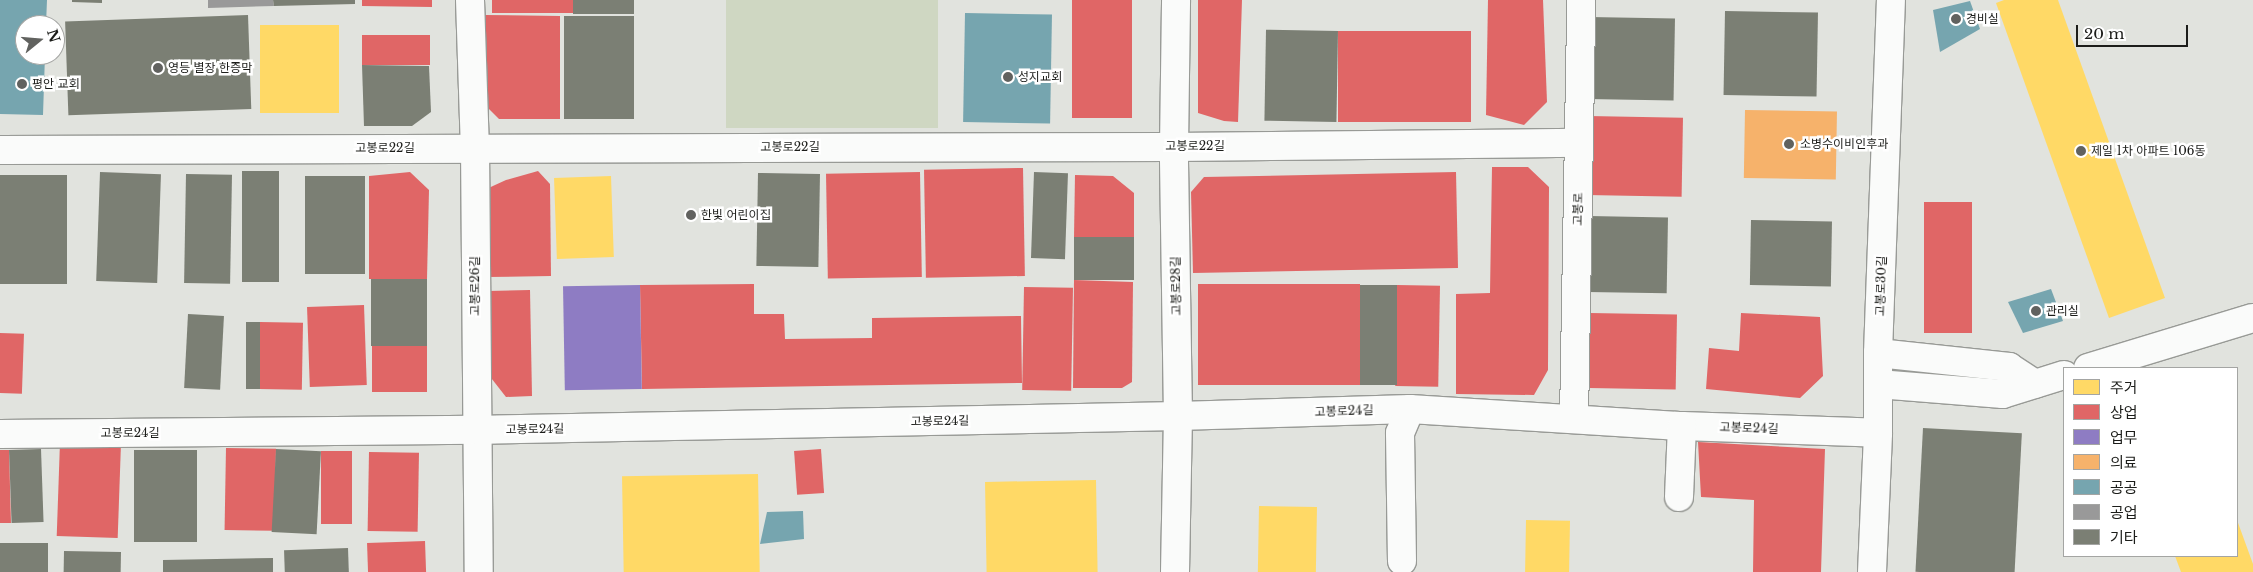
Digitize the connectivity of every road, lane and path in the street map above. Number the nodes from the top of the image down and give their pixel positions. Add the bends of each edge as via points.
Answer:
1 (470, 0) edge
2 (1176, 0) edge
3 (1581, 0) edge
4 (1891, 0) edge
5 (1579, 143) junction
6 (1174, 147) junction
7 (474, 148) junction
8 (0, 150) edge
9 (2253, 318) edge
10 (1878, 353) junction
11 (2091, 367) edge
12 (2063, 375) edge
13 (1878, 384) junction
14 (2035, 384) junction
15 (1410, 409) junction
16 (1178, 416) junction
17 (1574, 419) junction
18 (1682, 426) junction
19 (476, 430) junction
20 (1878, 433) junction
21 (0, 434) edge
22 (1678, 497) dead end
23 (1402, 561) dead end
24 (479, 572) edge
25 (1175, 572) edge
26 (1872, 572) edge

1 - 7 street, 고봉로26길
2 - 6 street, 고봉로28길
3 - 5 street, 고봉로
4 - 10 street, 고봉로30길
5 - 6 street, 고봉로22길
5 - 17 street, 고봉로
6 - 7 street, 고봉로22길
6 - 16 street, 고봉로28길
7 - 8 street, 고봉로22길
7 - 19 street, 고봉로26길
9 - 11 street
10 - 13 street, 고봉로30길
10 - 14 street via 2009,367
12 - 14 street
13 - 14 street via 2004,394
13 - 20 street, 고봉로30길
15 - 16 street, 고봉로24길
15 - 17 street, 고봉로24길
15 - 23 street via 1400,433
16 - 19 street, 고봉로24길
16 - 25 street, 고봉로28길
17 - 18 street, 고봉로24길
18 - 20 street, 고봉로24길
18 - 22 street
19 - 21 street, 고봉로24길
19 - 24 street, 고봉로26길
20 - 26 street, 고봉로30길

